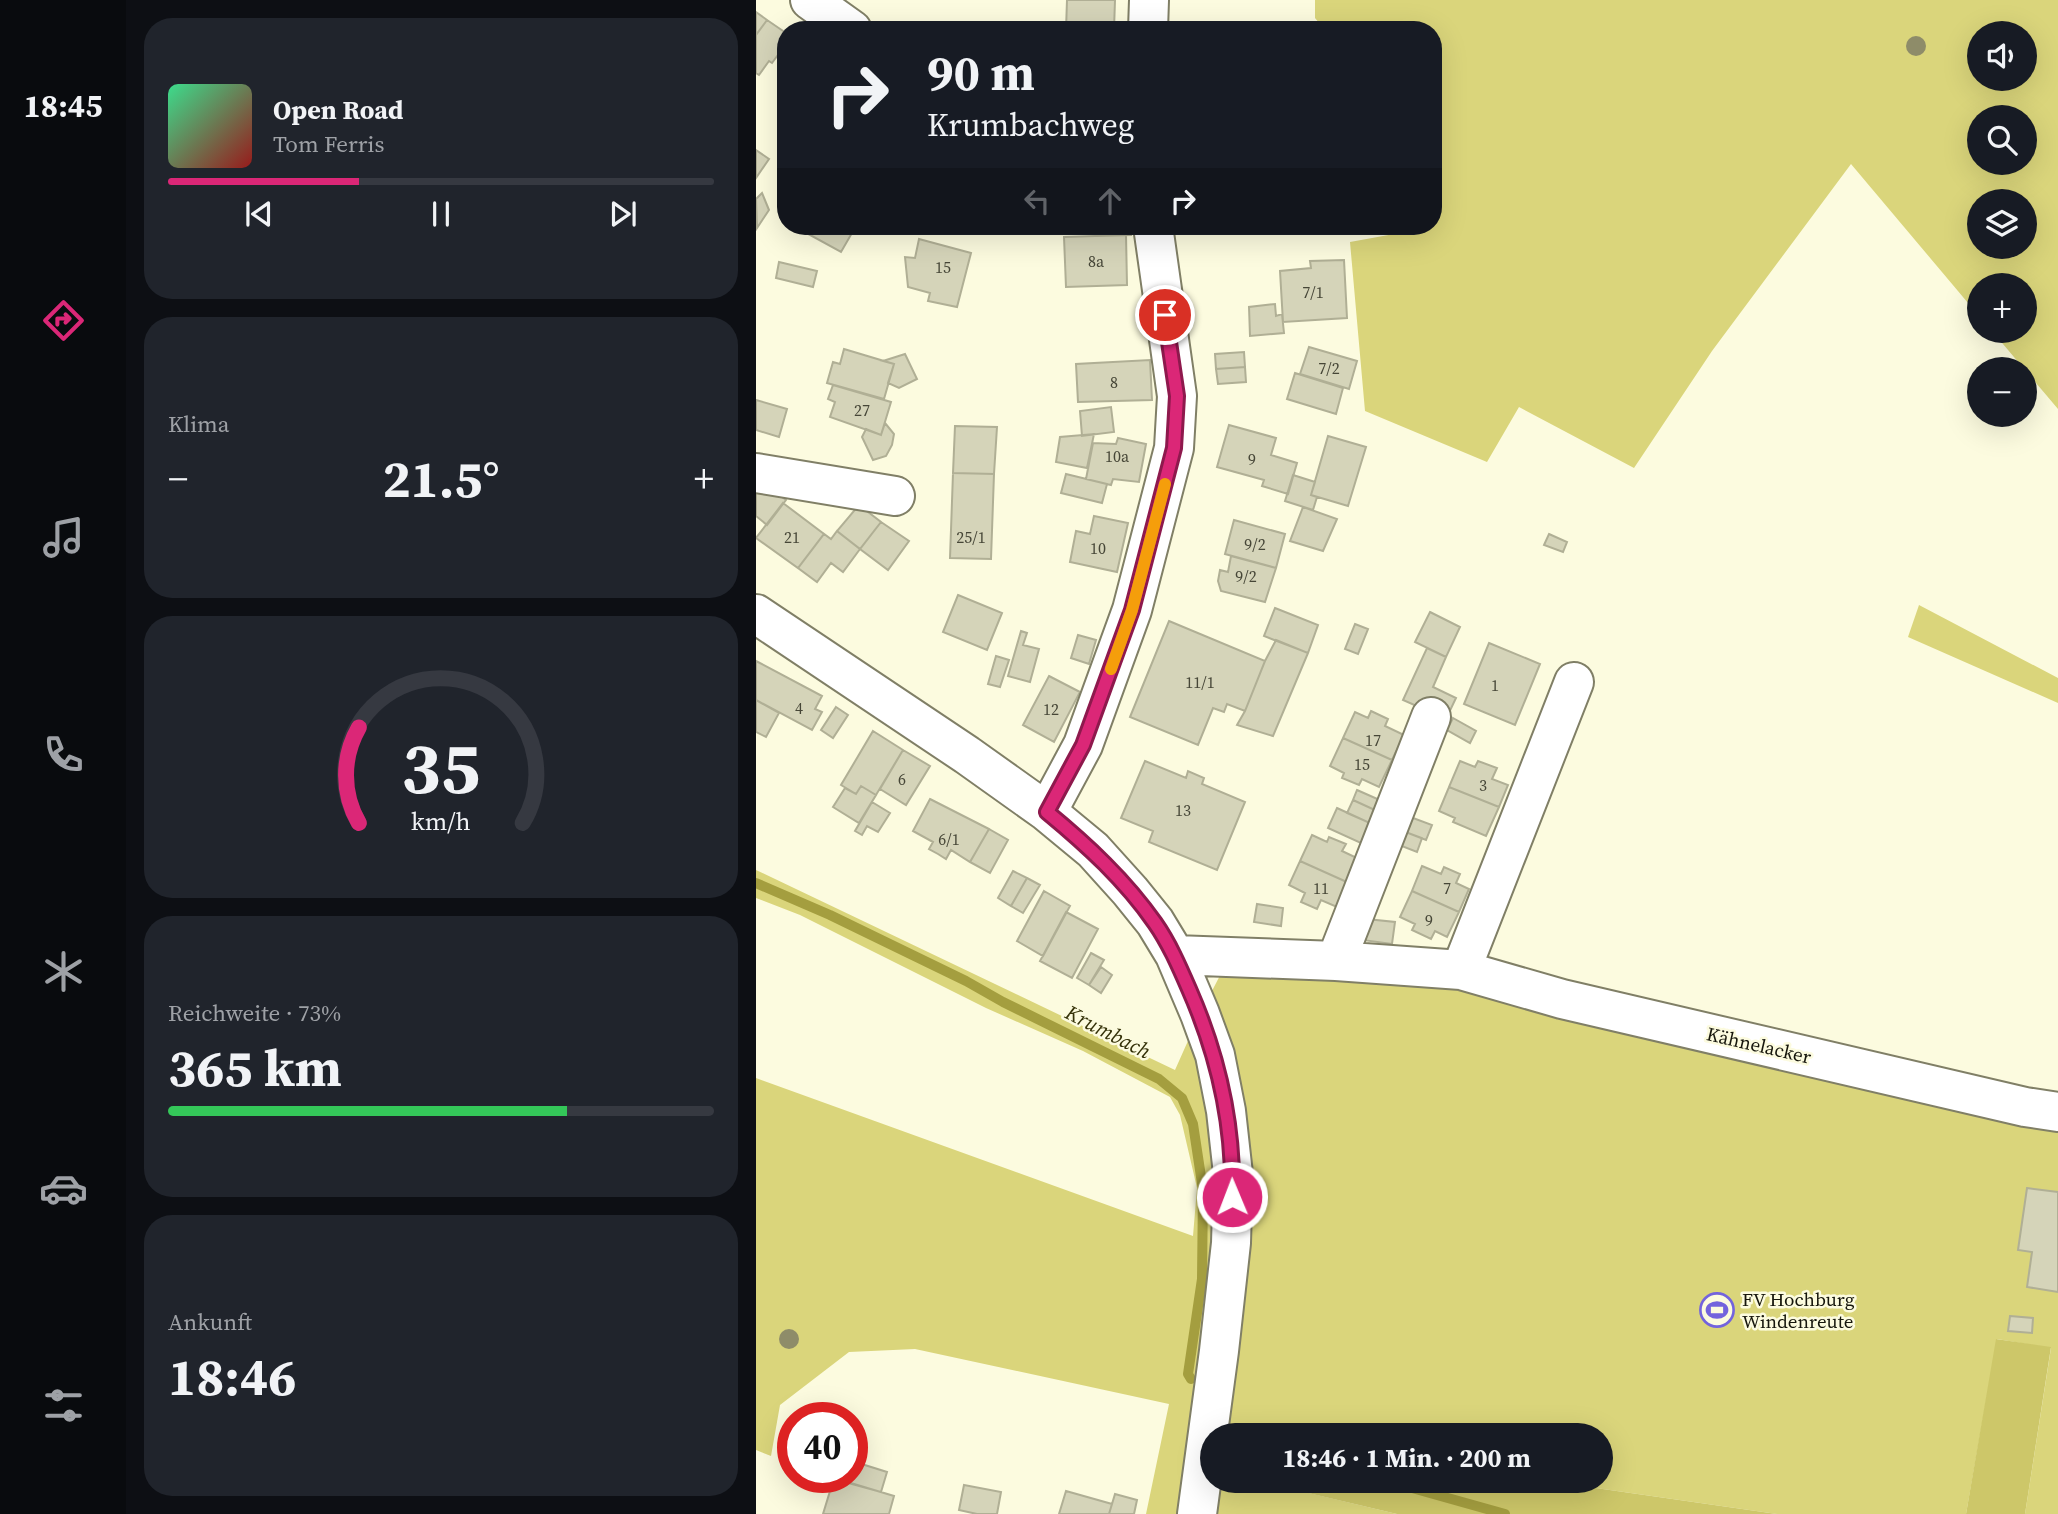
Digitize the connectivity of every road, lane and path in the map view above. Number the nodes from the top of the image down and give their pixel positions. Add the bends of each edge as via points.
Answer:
1 (810, 0) edge
2 (1149, 0) edge
3 (839, 21) edge
4 (1148, 21) edge
5 (1154, 235) edge
6 (756, 473) edge
7 (895, 496) dead end
8 (756, 614) edge
9 (1574, 682) dead end
10 (1431, 718) dead end
11 (1047, 812) junction
12 (1175, 955) junction
13 (1336, 961) junction
14 (1461, 970) junction
15 (2058, 1112) edge
16 (1196, 1514) edge

1 - 3 street
2 - 4 street
5 - 11 street via 1177,396 1174,448 1132,610 1083,745
6 - 7 street
8 - 11 street
9 - 14 street
10 - 13 street
11 - 12 street via 1093,850 1130,891
12 - 13 street, Kähnelacker
12 - 16 street via 1215,1055 1233,1174 1224,1311
13 - 14 street, Kähnelacker
14 - 15 street, Kähnelacker via 1562,999

